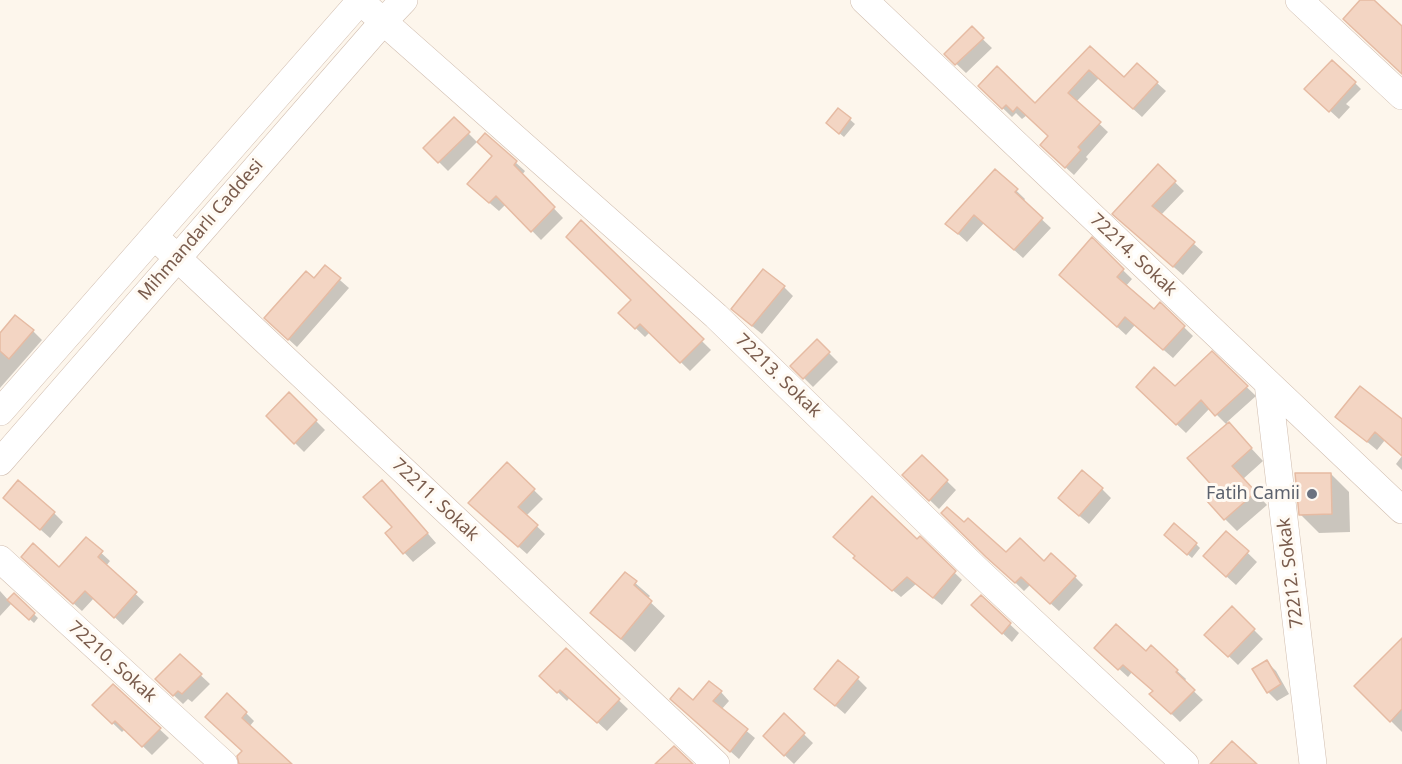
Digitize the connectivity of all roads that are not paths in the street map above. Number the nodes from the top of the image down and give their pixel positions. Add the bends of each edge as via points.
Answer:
1 (360, 0) edge
2 (404, 0) edge
3 (864, 0) edge
4 (1299, 0) edge
5 (383, 22) junction
6 (1402, 96) edge
7 (154, 236) junction
8 (178, 257) junction
9 (1268, 383) junction
10 (0, 412) edge
11 (0, 462) edge
12 (1402, 510) edge
13 (0, 559) edge
14 (224, 764) edge
15 (716, 764) edge
16 (1185, 764) edge
17 (1313, 764) edge

1 - 5 street, 72213. Sokak
1 - 7 street, Mihmandarlı Caddesi
2 - 5 street, Mihmandarlı Caddesi
3 - 9 street, 72214. Sokak
4 - 6 street
5 - 8 street, Mihmandarlı Caddesi
5 - 16 street, 72213. Sokak via 716,316 975,568
7 - 8 street, 72211. Sokak
7 - 10 street, Mihmandarlı Caddesi
8 - 11 street, Mihmandarlı Caddesi
8 - 15 street, 72211. Sokak
9 - 12 street, 72214. Sokak
9 - 17 street, 72212. Sokak
13 - 14 street, 72210. Sokak

